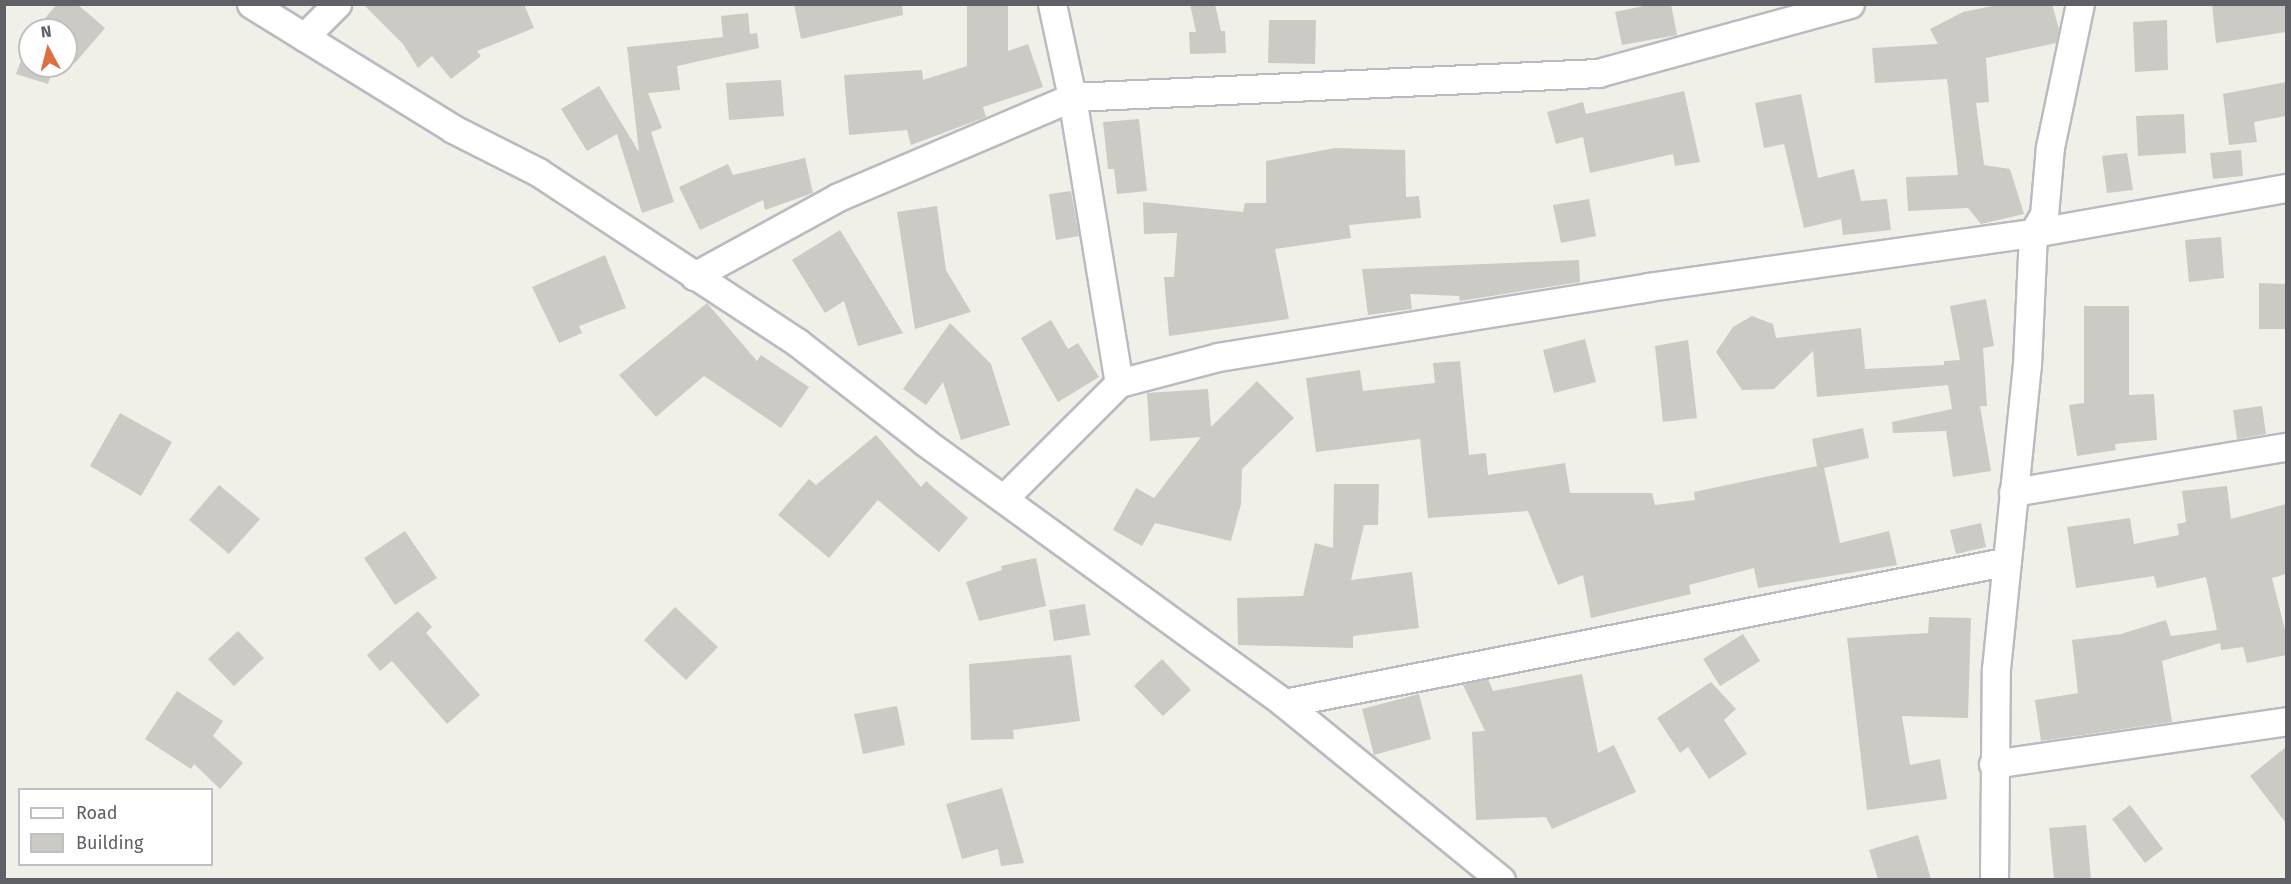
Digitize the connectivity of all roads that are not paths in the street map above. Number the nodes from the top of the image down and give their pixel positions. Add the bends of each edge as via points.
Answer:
1 (251, 4) edge
2 (337, 4) edge
3 (1052, 4) edge
4 (1850, 4) edge
5 (2080, 4) edge
6 (304, 37) junction
7 (1072, 97) junction
8 (2286, 188) edge
9 (2033, 233) junction
10 (694, 276) junction
11 (1119, 383) junction
12 (2286, 447) edge
13 (2013, 492) junction
14 (1004, 498) junction
15 (2004, 562) junction
16 (1284, 703) junction
17 (2286, 721) edge
18 (1994, 764) junction
19 (1501, 879) edge
20 (1994, 879) edge

1 - 6 street
2 - 6 street
3 - 7 street
4 - 7 street via 1598,73
5 - 9 street via 2050,147 2044,215
6 - 10 street via 453,129 538,172
7 - 10 street via 838,197
7 - 11 street
8 - 9 street
9 - 11 street via 1648,287 1229,356
9 - 13 street via 2027,365
10 - 14 street via 798,343
11 - 14 street
12 - 13 street
13 - 15 street
14 - 16 street
15 - 16 street
15 - 18 street
16 - 19 street
17 - 18 street
18 - 20 street

